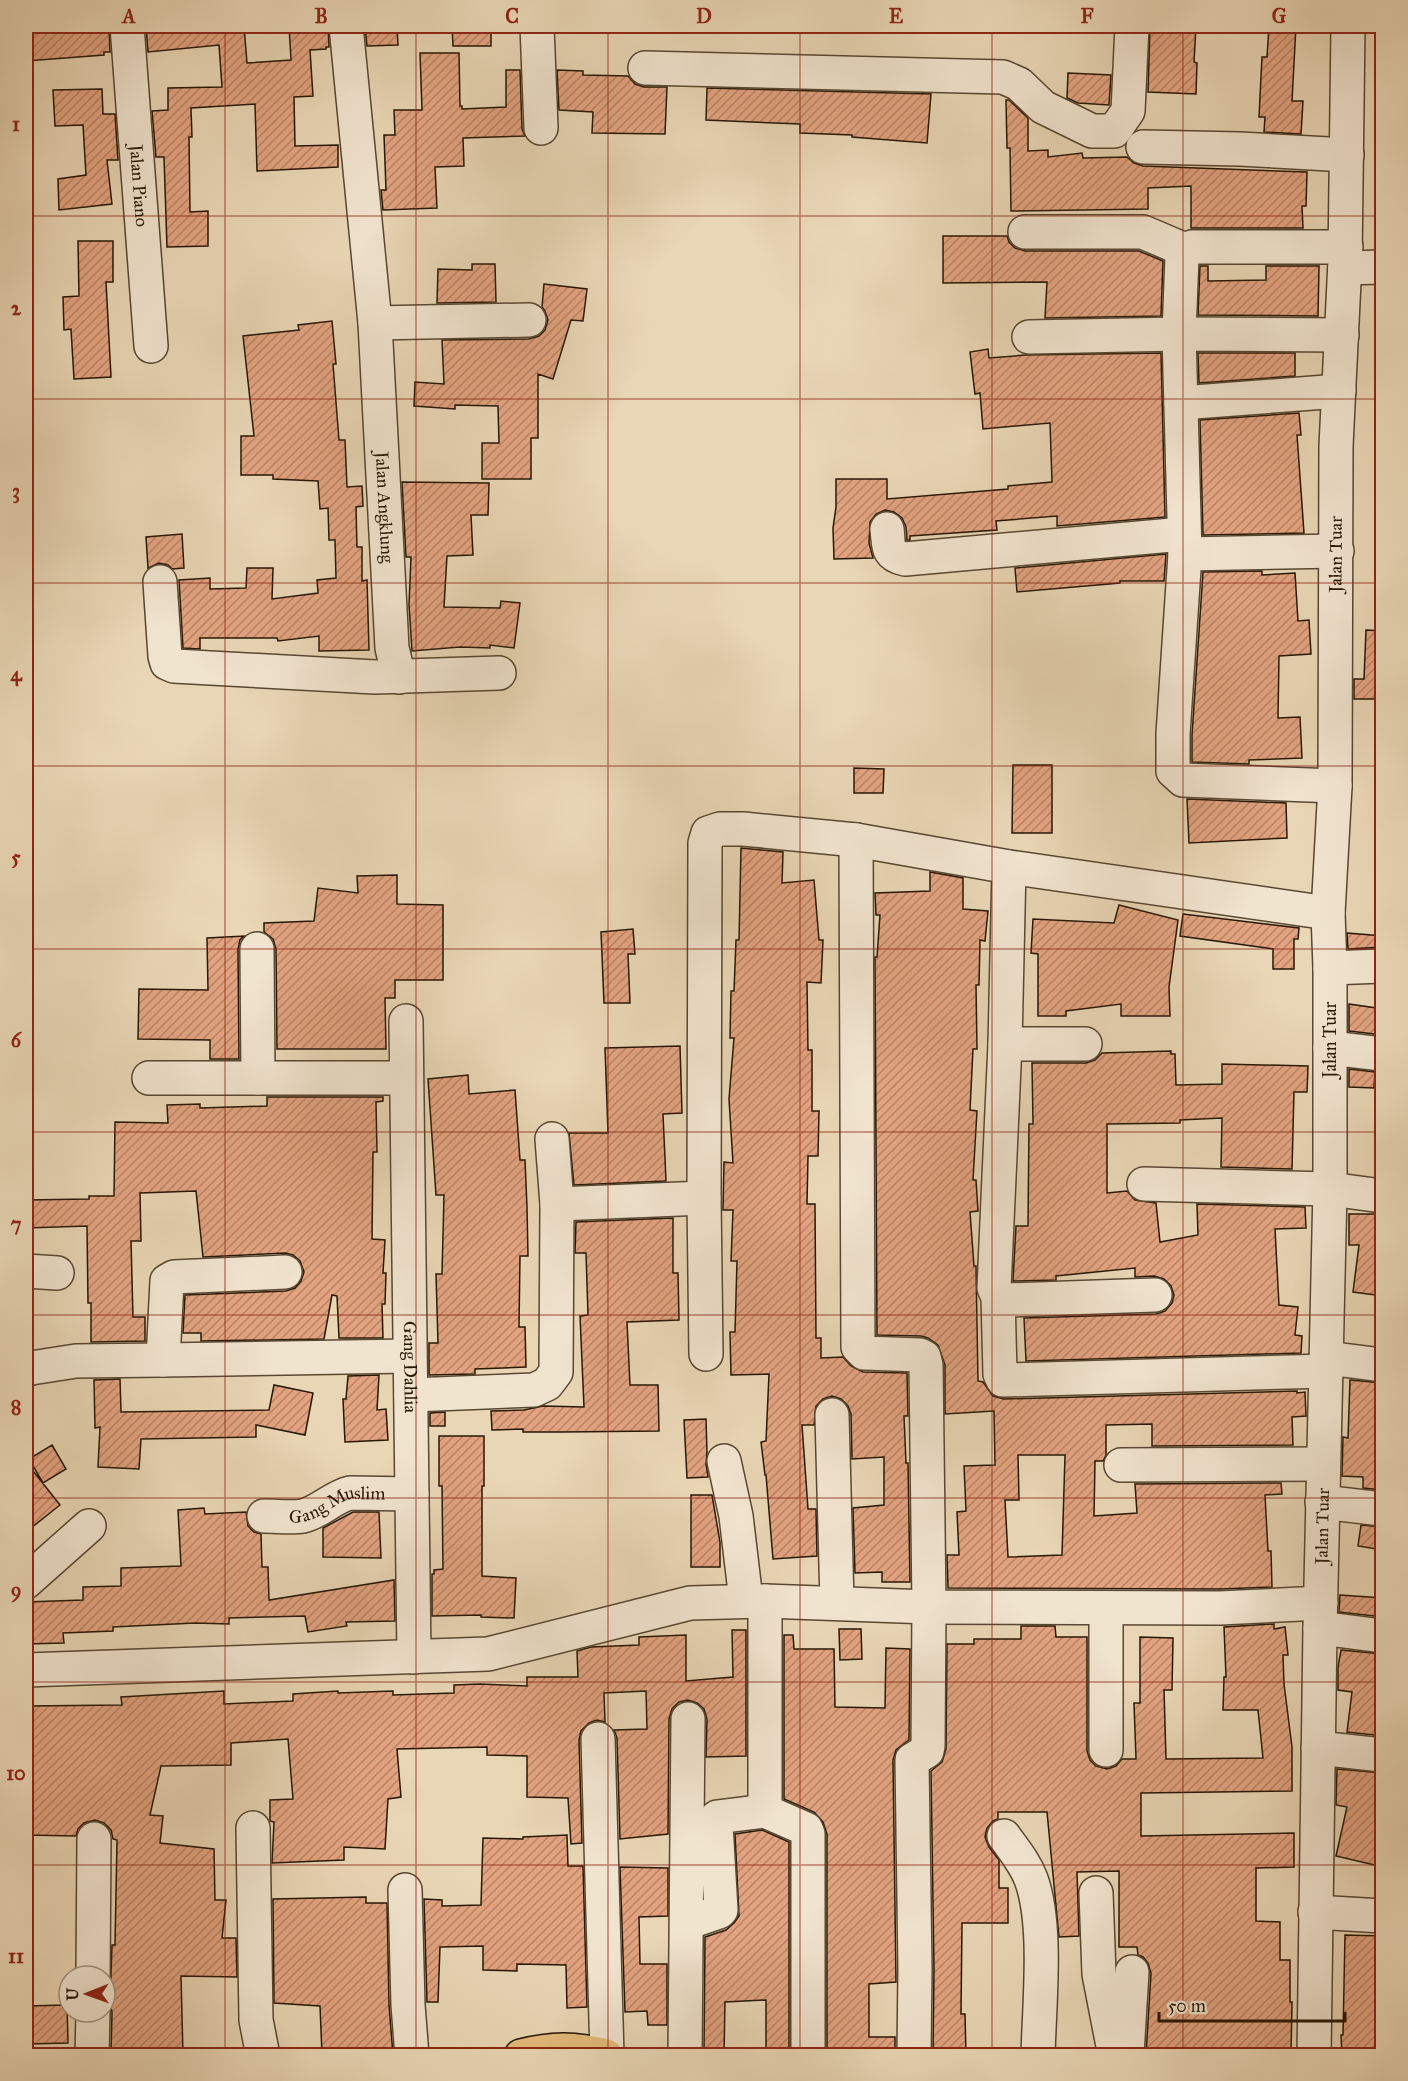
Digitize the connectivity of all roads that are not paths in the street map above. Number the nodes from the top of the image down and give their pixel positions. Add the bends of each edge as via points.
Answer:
1 (127, 26) edge
2 (346, 26) edge
3 (537, 26) edge
4 (1132, 26) edge
5 (1348, 26) edge
6 (645, 68) dead end
7 (541, 128) dead end
8 (1143, 147) dead end
9 (1347, 155) junction
10 (1025, 232) dead end
11 (1185, 249) junction
12 (1345, 257) junction
13 (1383, 267) edge
14 (529, 320) dead end
15 (375, 323) junction
16 (1179, 334) junction
17 (1342, 335) junction
18 (1029, 337) dead end
19 (152, 346) dead end
20 (1339, 391) junction
21 (1180, 403) junction
22 (887, 530) dead end
23 (1184, 544) junction
24 (1337, 550) junction
25 (160, 582) dead end
26 (499, 673) dead end
27 (399, 677) junction
28 (1335, 786) junction
29 (855, 840) junction
30 (1009, 867) junction
31 (1328, 913) junction
32 (257, 949) dead end
33 (1383, 966) edge
34 (1330, 968) junction
35 (406, 1021) dead end
36 (1005, 1044) junction
37 (1085, 1044) dead end
38 (1330, 1048) junction
39 (1383, 1054) edge
40 (149, 1078) dead end
41 (258, 1078) junction
42 (406, 1078) junction
43 (552, 1139) dead end
44 (1144, 1184) dead end
45 (1330, 1189) junction
46 (1383, 1196) edge
47 (704, 1198) junction
48 (557, 1204) junction
49 (285, 1272) dead end
50 (1155, 1295) dead end
51 (998, 1297) junction
52 (706, 1354) dead end
53 (409, 1356) junction
54 (163, 1360) junction
55 (1327, 1364) junction
56 (1383, 1365) edge
57 (26, 1370) edge
58 (411, 1395) junction
59 (832, 1415) dead end
60 (724, 1461) dead end
61 (1323, 1464) junction
62 (1121, 1466) dead end
63 (412, 1494) junction
64 (1322, 1502) junction
65 (1383, 1509) edge
66 (264, 1516) dead end
67 (89, 1526) dead end
68 (26, 1582) edge
69 (756, 1600) junction
70 (837, 1604) junction
71 (929, 1607) junction
72 (1106, 1608) junction
73 (1320, 1616) junction
74 (1383, 1636) edge
75 (414, 1657) junction
76 (26, 1670) edge
77 (688, 1719) dead end
78 (598, 1739) dead end
79 (1318, 1748) junction
80 (1106, 1750) dead end
81 (1383, 1755) edge
82 (765, 1811) junction
83 (254, 1828) dead end
84 (1004, 1836) dead end
85 (94, 1839) dead end
86 (405, 1890) dead end
87 (1096, 1893) dead end
88 (1315, 1912) junction
89 (1383, 1916) edge
90 (687, 1923) junction
91 (93, 1964) edge
92 (1132, 1972) dead end
93 (93, 2024) edge
94 (92, 2055) edge
95 (263, 2055) edge
96 (412, 2055) edge
97 (521, 2055) edge
98 (606, 2055) edge
99 (686, 2055) edge
100 (808, 2055) edge
101 (914, 2055) edge
102 (1038, 2055) edge
103 (1115, 2055) edge
104 (1126, 2055) edge
105 (1314, 2055) edge

1 - 19 street, Jalan Piano
2 - 15 street, Jalan Angklung
3 - 7 street
4 - 6 street via 1128,111 1114,130 1092,131 1043,106 1019,84 1003,78
5 - 9 street, Jalan Tuar
8 - 9 street
9 - 12 street, Jalan Tuar
10 - 11 street via 1143,232
11 - 12 street
11 - 16 street
12 - 13 street
12 - 17 street, Jalan Tuar
14 - 15 street
15 - 27 street, Jalan Angklung via 392,648
16 - 17 street
16 - 18 street
16 - 21 street
17 - 20 street, Jalan Tuar
20 - 21 street
20 - 24 street, Jalan Tuar
21 - 23 street
22 - 23 street via 890,553 905,559
23 - 24 street
23 - 28 street via 1173,771 1184,780
24 - 28 street, Jalan Tuar
25 - 27 street via 167,663
26 - 27 street
28 - 31 street, Jalan Tuar
29 - 30 street
29 - 47 street via 743,829 708,833
29 - 71 street via 858,1347 864,1353 924,1357
30 - 31 street
30 - 36 street
31 - 34 street, Jalan Tuar
32 - 41 street
33 - 34 street
34 - 38 street, Jalan Tuar
35 - 42 street, Gang Dahlia
36 - 37 street
36 - 51 street via 994,1288
38 - 39 street
38 - 45 street, Jalan Tuar
40 - 41 street
41 - 42 street
42 - 53 street, Gang Dahlia
43 - 48 street
44 - 45 street
45 - 46 street
45 - 55 street, Jalan Tuar
47 - 48 street
47 - 52 street
48 - 58 street via 556,1372 547,1384 534,1390
49 - 54 street via 174,1277 167,1281
50 - 51 street via 1007,1300
51 - 55 street via 1000,1374 1006,1381
53 - 54 street
53 - 58 street, Gang Dahlia
54 - 57 street via 76,1361
55 - 56 street
55 - 61 street, Jalan Tuar
58 - 63 street, Gang Dahlia
59 - 70 street
60 - 69 street
61 - 62 street
61 - 64 street, Jalan Tuar
63 - 66 street, Gang Muslim via 350,1493 303,1516
63 - 75 street, Gang Dahlia
64 - 65 street
64 - 73 street, Jalan Tuar
67 - 68 street
69 - 70 street
69 - 75 street via 690,1603 488,1654
69 - 82 street
70 - 71 street
71 - 72 street
71 - 101 street via 928,1746 927,1751 912,1760
72 - 73 street via 1220,1608
72 - 80 street
73 - 74 street
73 - 79 street, Jalan Tuar
75 - 76 street
77 - 90 street
78 - 98 street
79 - 81 street
79 - 88 street, Jalan Tuar
82 - 90 street via 717,1817 721,1910
82 - 100 street via 806,1829 808,1834
83 - 95 street via 256,2020
84 - 102 street via 1024,1864 1038,1906
85 - 91 street
86 - 96 street
87 - 103 street via 1099,1974
88 - 89 street
88 - 105 street, Jalan Tuar
90 - 99 street
92 - 104 street
93 - 94 street
97 - 98 main road via 557,2049

